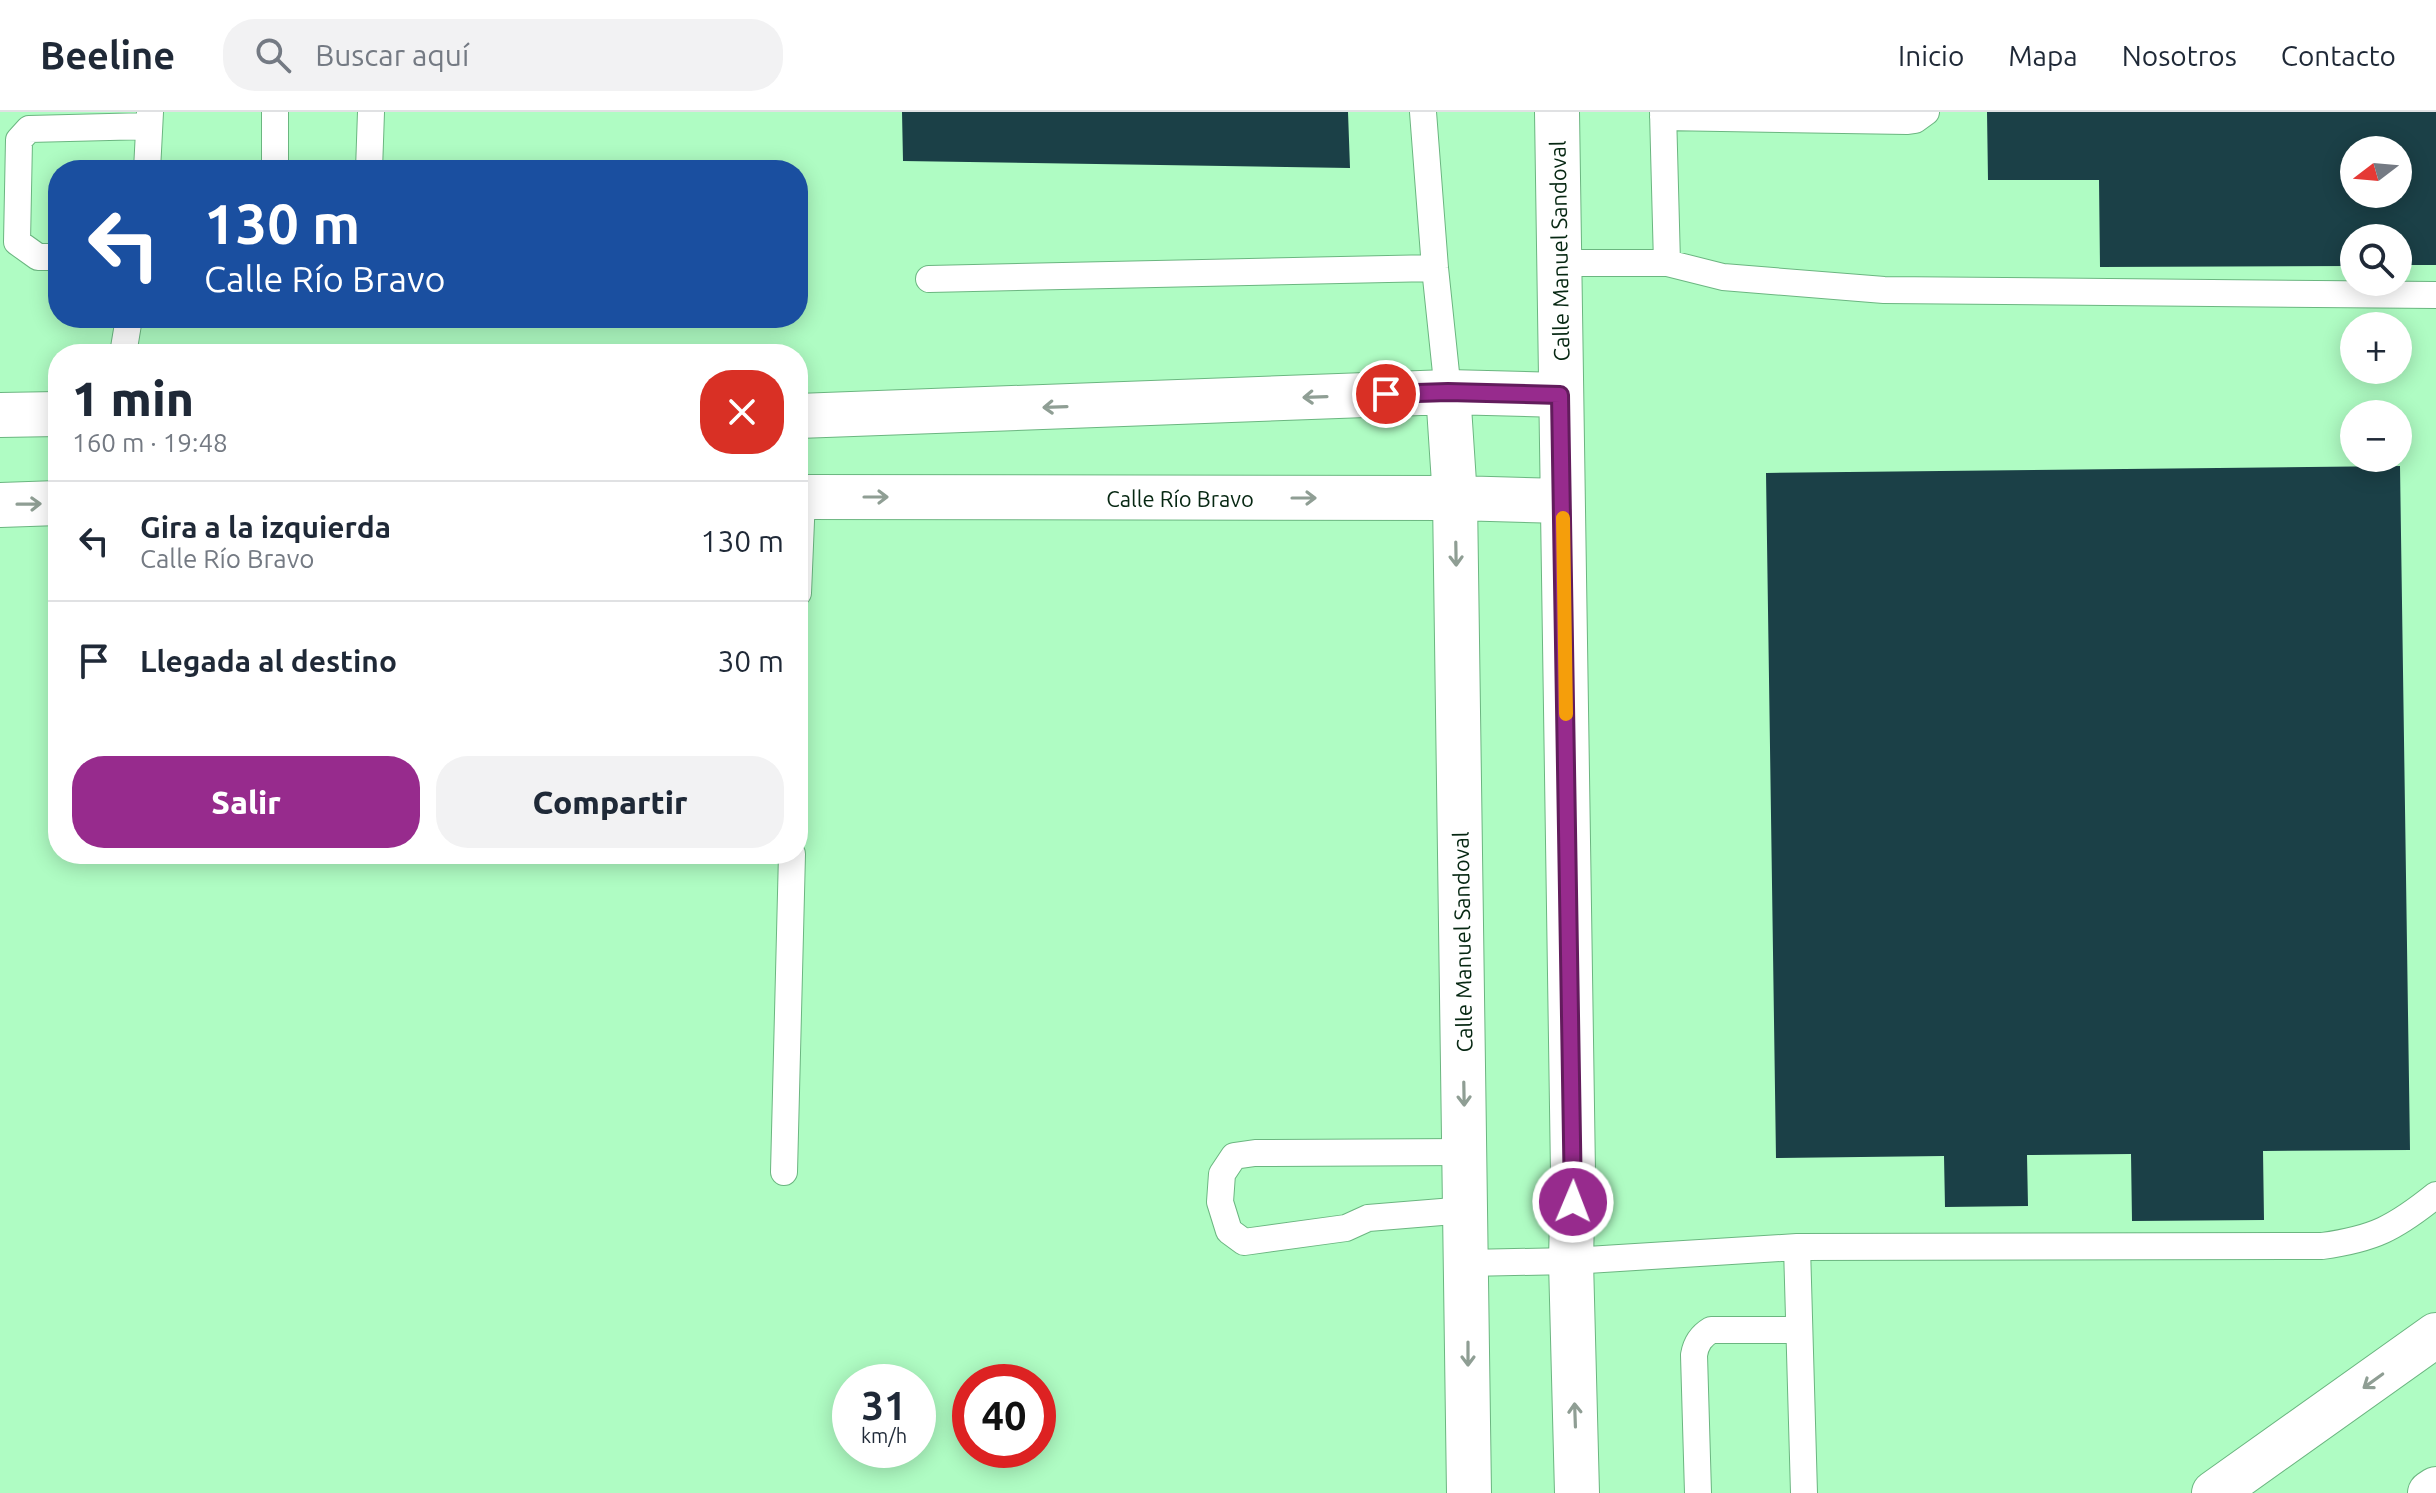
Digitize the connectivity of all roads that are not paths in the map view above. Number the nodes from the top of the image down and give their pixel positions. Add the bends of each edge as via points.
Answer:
1 (275, 112) edge
2 (371, 112) edge
3 (1423, 112) edge
4 (1557, 112) edge
5 (1926, 112) edge
6 (1663, 114) edge
7 (149, 119) edge
8 (147, 160) edge
9 (275, 160) edge
10 (369, 160) edge
11 (48, 257) edge
12 (1560, 263) junction
13 (1667, 263) junction
14 (1435, 268) junction
15 (929, 279) dead end
16 (2436, 295) edge
17 (1448, 392) junction
18 (1560, 395) junction
19 (48, 414) edge
20 (0, 415) edge
21 (808, 416) edge
22 (808, 497) edge
23 (1455, 498) junction
24 (1562, 501) junction
25 (48, 503) edge
26 (0, 505) edge
27 (792, 864) edge
28 (1465, 1152) junction
29 (784, 1172) dead end
30 (2436, 1195) edge
31 (1466, 1210) junction
32 (1797, 1247) junction
33 (1571, 1261) junction
34 (1467, 1263) junction
35 (1799, 1330) junction
36 (2436, 1335) edge
37 (2436, 1489) edge
38 (1469, 1493) edge
39 (1577, 1493) edge
40 (1698, 1493) edge
41 (1804, 1493) edge
42 (2214, 1493) edge
43 (2430, 1493) edge

1 - 9 lane
2 - 10 lane
3 - 14 lane
4 - 12 street, Calle Manuel Sandoval
5 - 6 lane via 1908,121
6 - 13 lane
7 - 8 lane
7 - 11 lane via 29,129 19,140 17,242 38,257
12 - 13 lane
12 - 18 street, Calle Manuel Sandoval
13 - 16 lane via 1723,277 1884,290
14 - 15 lane
14 - 17 lane
17 - 18 street
17 -> 21 street
17 - 23 street, Calle Manuel Sandoval
18 - 24 street, Calle Manuel Sandoval
19 - 20 street
22 -> 23 street, Calle Río Bravo
23 - 24 street, Calle Río Bravo
23 -> 28 street, Calle Manuel Sandoval
24 - 33 street, Calle Manuel Sandoval
26 -> 25 street
27 - 29 lane
28 - 31 street, Calle Manuel Sandoval
28 - 31 lane via 1234,1156 1222,1174 1220,1202 1229,1231 1244,1242 1346,1228 1368,1218
30 - 32 lane via 2379,1234 2322,1246
31 - 34 street, Calle Manuel Sandoval
32 - 33 lane
32 - 35 lane
33 - 34 lane
39 -> 33 street, Calle Manuel Sandoval
34 -> 38 street, Calle Manuel Sandoval
35 - 40 lane via 1711,1330 1695,1346
35 - 41 lane
36 -> 42 street
37 - 43 street

